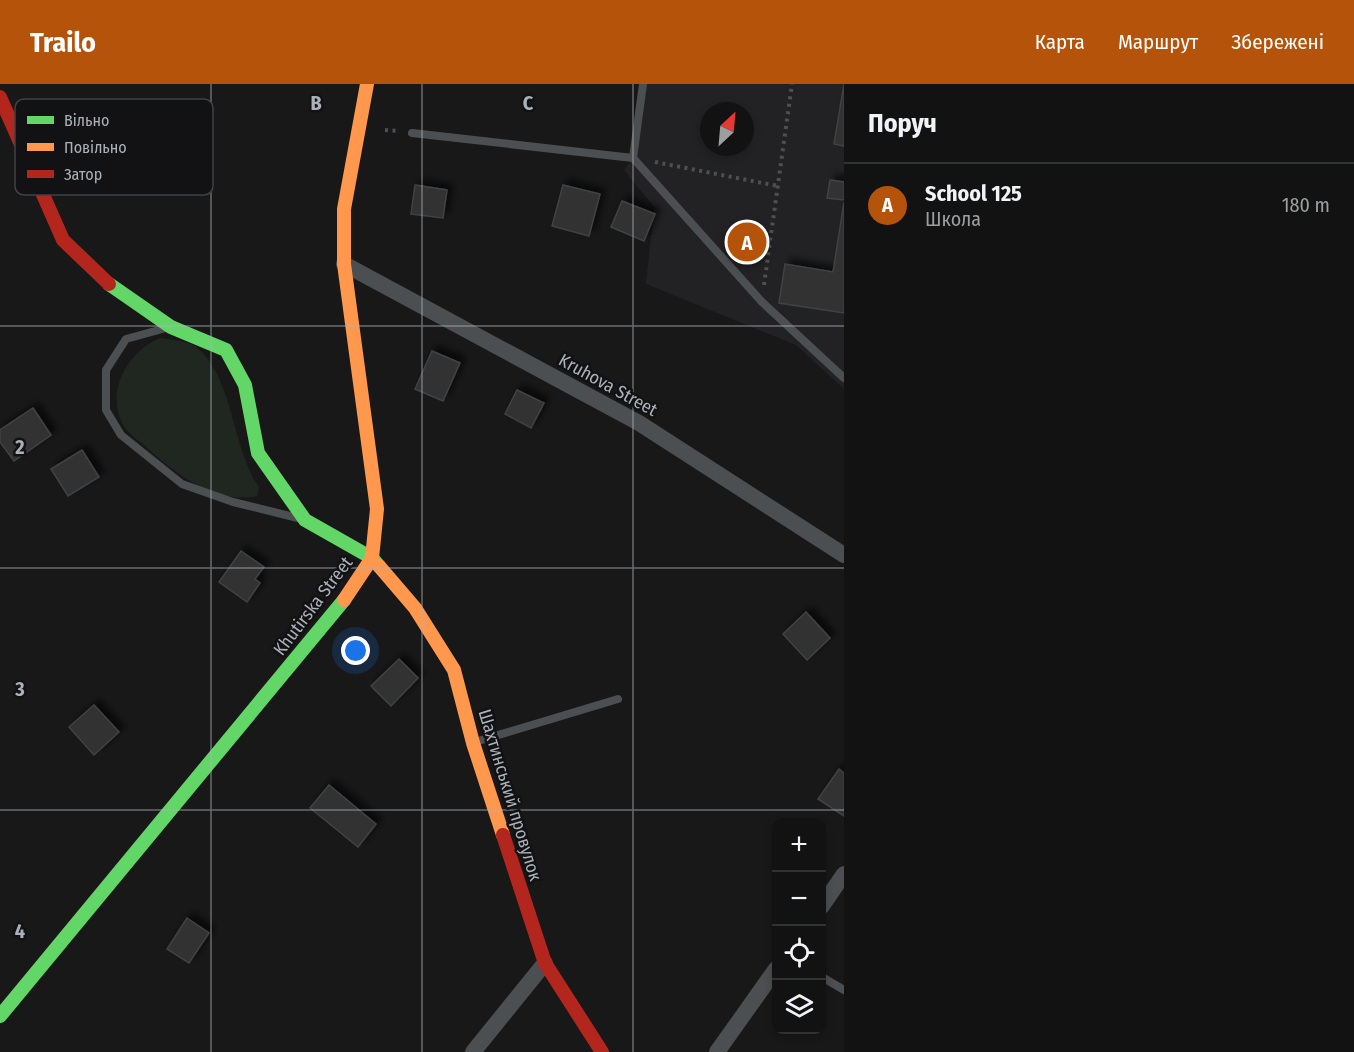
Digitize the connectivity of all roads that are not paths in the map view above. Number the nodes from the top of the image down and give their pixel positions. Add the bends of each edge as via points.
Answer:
1 (367, 84) edge
2 (643, 84) edge
3 (0, 97) edge
4 (15, 131) edge
5 (412, 133) dead end
6 (633, 158) junction
7 (43, 195) edge
8 (344, 264) junction
9 (171, 327) junction
10 (844, 378) edge
11 (305, 520) junction
12 (844, 555) edge
13 (372, 558) junction
14 (618, 699) dead end
15 (472, 743) junction
16 (844, 874) edge
17 (826, 900) edge
18 (545, 963) junction
19 (772, 976) edge
20 (826, 979) edge
21 (844, 990) edge
22 (0, 1016) edge
23 (473, 1052) edge
24 (602, 1052) edge
25 (717, 1052) edge

1 - 8 street, Khutirska Street via 344,209
2 - 6 lane
3 - 4 street
5 - 6 lane
6 - 10 lane via 762,302
7 - 9 street via 63,240 119,293
8 - 12 street, Kruhova Street via 639,423
8 - 13 street, Khutirska Street via 377,509
9 - 11 street via 226,350 245,385 258,453
9 - 11 lane via 126,339 106,370 106,411 121,435 182,484
11 - 13 street, Шахтинський провулок
13 - 15 street, Шахтинський провулок via 415,608 454,670
13 - 22 street, Khutirska Street via 346,598
14 - 15 lane
15 - 18 street, Шахтинський провулок
16 - 17 street
18 - 23 street
18 - 24 street, Шахтинський провулок
19 - 25 street
20 - 21 lane

